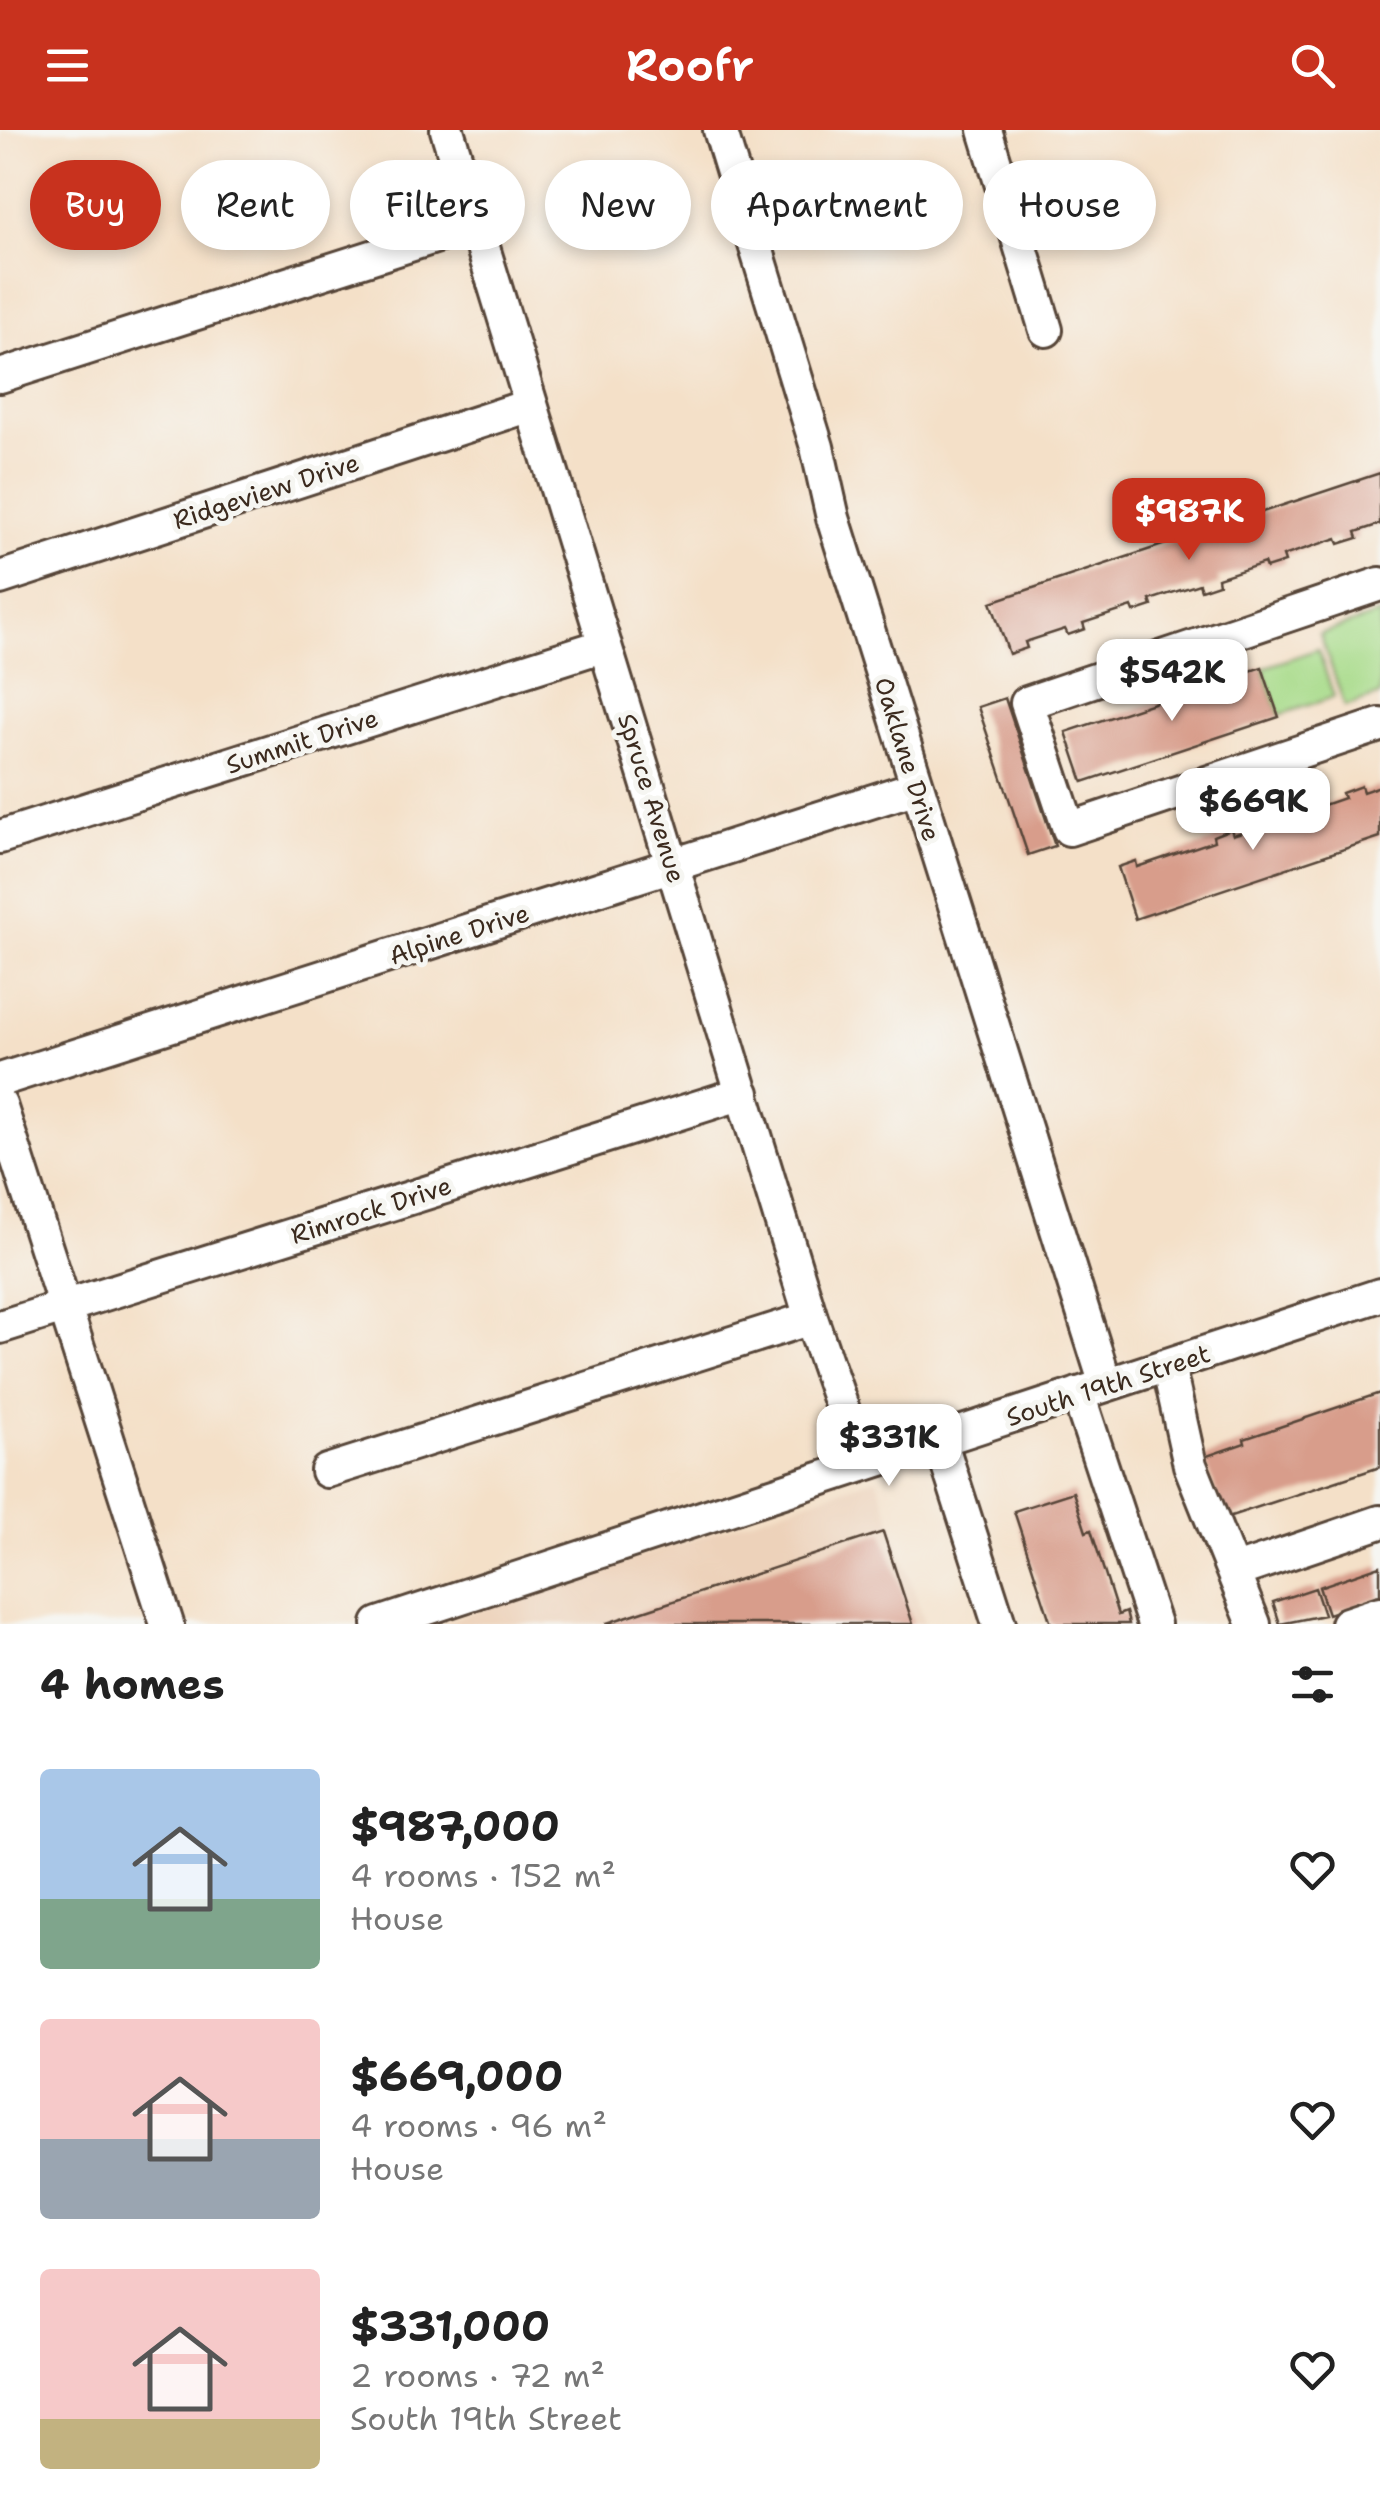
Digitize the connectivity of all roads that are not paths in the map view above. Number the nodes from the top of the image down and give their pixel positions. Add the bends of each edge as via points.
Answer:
1 (446, 130) edge
2 (720, 130) edge
3 (985, 130) edge
4 (455, 160) edge
5 (394, 250) edge
6 (483, 250) edge
7 (1046, 330) dead end
8 (0, 376) edge
9 (531, 404) junction
10 (0, 578) edge
11 (1380, 584) edge
12 (605, 645) junction
13 (1380, 725) edge
14 (917, 787) junction
15 (0, 836) edge
16 (672, 865) junction
17 (0, 1080) edge
18 (742, 1092) junction
19 (0, 1105) edge
20 (1380, 1296) edge
21 (65, 1306) junction
22 (811, 1318) junction
23 (0, 1327) edge
24 (1168, 1365) junction
25 (1092, 1390) junction
26 (940, 1440) junction
27 (862, 1465) junction
28 (327, 1472) dead end
29 (1380, 1522) edge
30 (1236, 1570) junction
31 (1380, 1613) edge
32 (167, 1624) edge
33 (379, 1624) edge
34 (999, 1624) edge
35 (1154, 1624) edge
36 (1254, 1624) edge
37 (1347, 1624) edge

1 - 4 street, Spruce Avenue
2 - 14 street, Oaklane Drive
3 - 7 street
5 - 8 street
6 - 9 street, Spruce Avenue
9 - 10 street, Ridgeview Drive
9 - 12 street, Spruce Avenue
11 - 13 street via 1027,704 1069,829
12 - 15 street, Summit Drive
12 - 16 street, Spruce Avenue
14 - 16 street, Alpine Drive
14 - 25 street, Oaklane Drive
16 - 17 street, Alpine Drive
16 - 18 street, Spruce Avenue
18 - 21 street, Rimrock Drive
18 - 22 street, Spruce Avenue
19 - 21 street
20 - 24 street, South 19th Street
21 - 23 street, Rimrock Drive
21 - 32 street
22 - 27 street, Spruce Avenue
22 - 28 street
24 - 25 street, South 19th Street
24 - 30 street via 1190,1465
25 - 26 street, South 19th Street
25 - 35 street, Oaklane Drive
26 - 27 street, South 19th Street
26 - 34 street
27 - 33 street, South 19th Street
29 - 30 street
30 - 36 street
31 - 37 street

